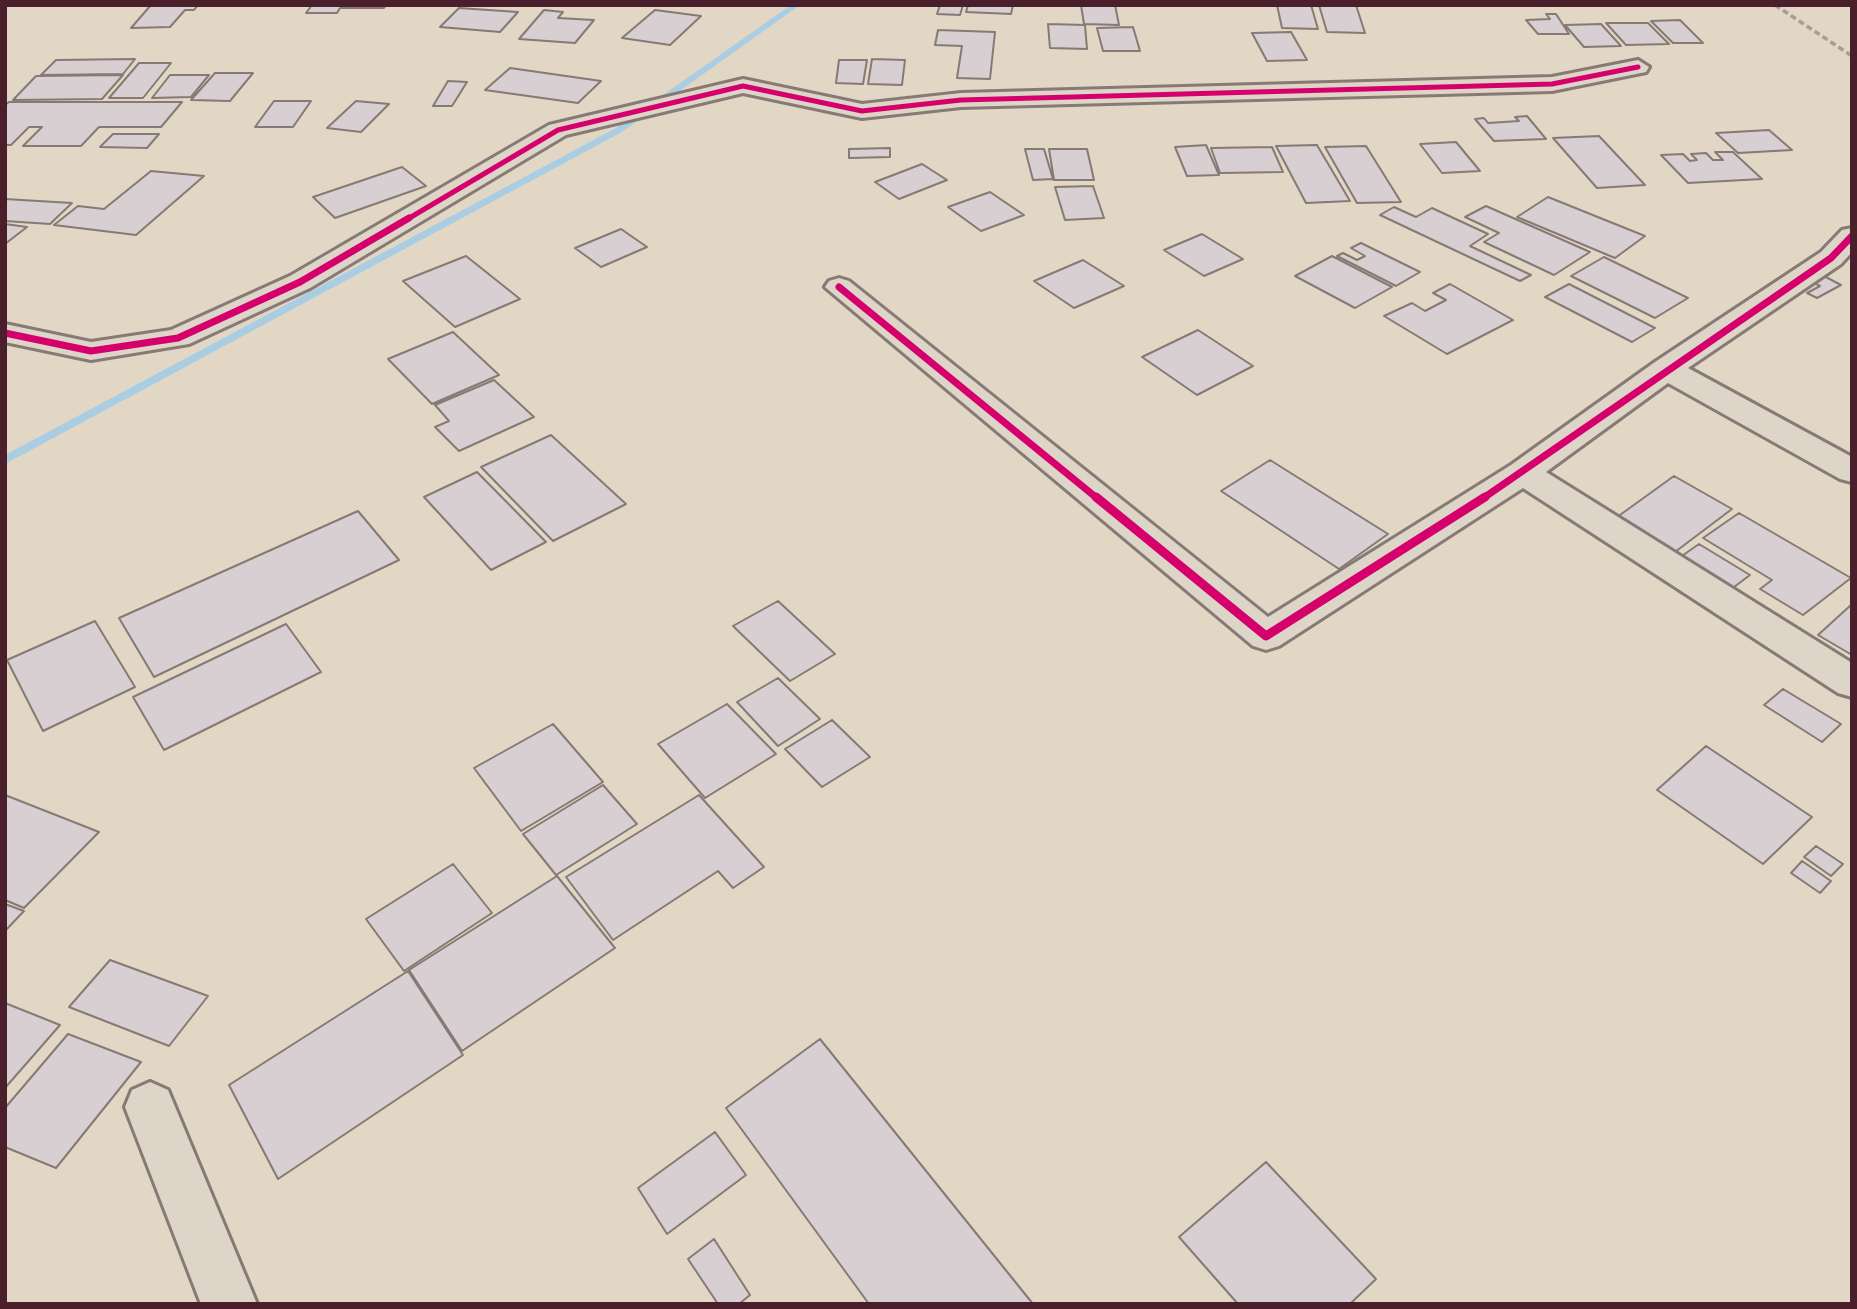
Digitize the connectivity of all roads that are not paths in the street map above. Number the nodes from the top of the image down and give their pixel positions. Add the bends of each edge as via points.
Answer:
1 (1638, 67) dead end
2 (1852, 236) edge
3 (839, 286) dead end
4 (5, 333) edge
5 (1666, 369) junction
6 (1852, 471) edge
7 (1523, 473) junction
8 (1852, 682) edge
9 (150, 1107) dead end
10 (229, 1304) edge

1 - 4 street via 1552,84 961,100 862,111 743,86 558,130 300,282 178,338 91,351
2 - 5 street via 1831,258
3 - 7 street via 1266,636
5 - 6 street
5 - 7 street
7 - 8 street
9 - 10 street

